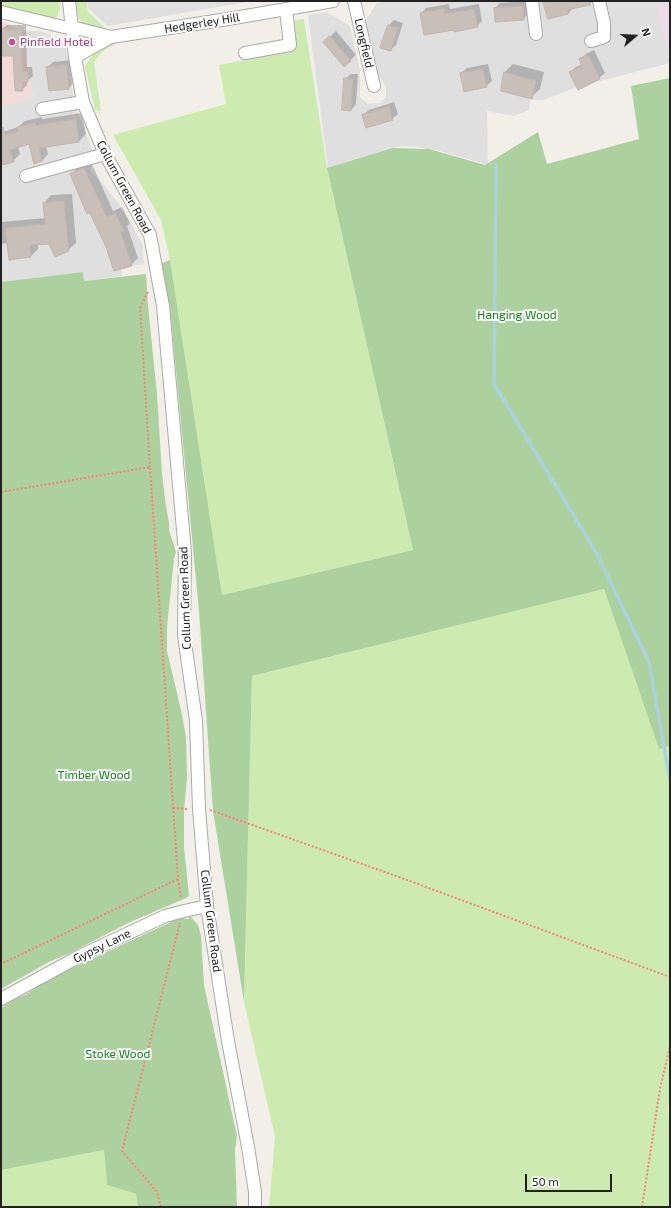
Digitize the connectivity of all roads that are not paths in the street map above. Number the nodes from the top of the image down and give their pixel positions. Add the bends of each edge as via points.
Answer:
1 (69, 1) edge
2 (333, 1) edge
3 (354, 1) edge
4 (532, 1) edge
5 (599, 1) edge
6 (286, 9) junction
7 (1, 12) edge
8 (72, 27) junction
9 (536, 34) dead end
10 (111, 37) junction
11 (591, 41) dead end
12 (245, 52) dead end
13 (75, 57) junction
14 (374, 86) dead end
15 (83, 102) junction
16 (42, 109) dead end
17 (105, 154) junction
18 (26, 176) dead end
19 (207, 906) junction
20 (1, 999) edge
21 (255, 1207) edge

1 - 8 street, Collum Green Road
2 - 6 street, Hedgerley Hill
3 - 14 street, Longfield
4 - 9 street
5 - 11 street via 604,37
6 - 10 street, Hedgerley Hill
6 - 12 street via 290,45
7 - 8 street, Hedgerley Hill
8 - 10 street, Hedgerley Hill
8 - 13 street, Collum Green Road
10 - 13 street
13 - 15 street, Collum Green Road
15 - 16 street
15 - 17 street, Collum Green Road
17 - 18 street
17 - 19 street, Collum Green Road via 150,235 164,306 185,553 184,635 196,721 199,809
19 - 20 street, Gypsy Lane via 165,916 80,956
19 - 21 street, Collum Green Road via 228,1041 256,1192

